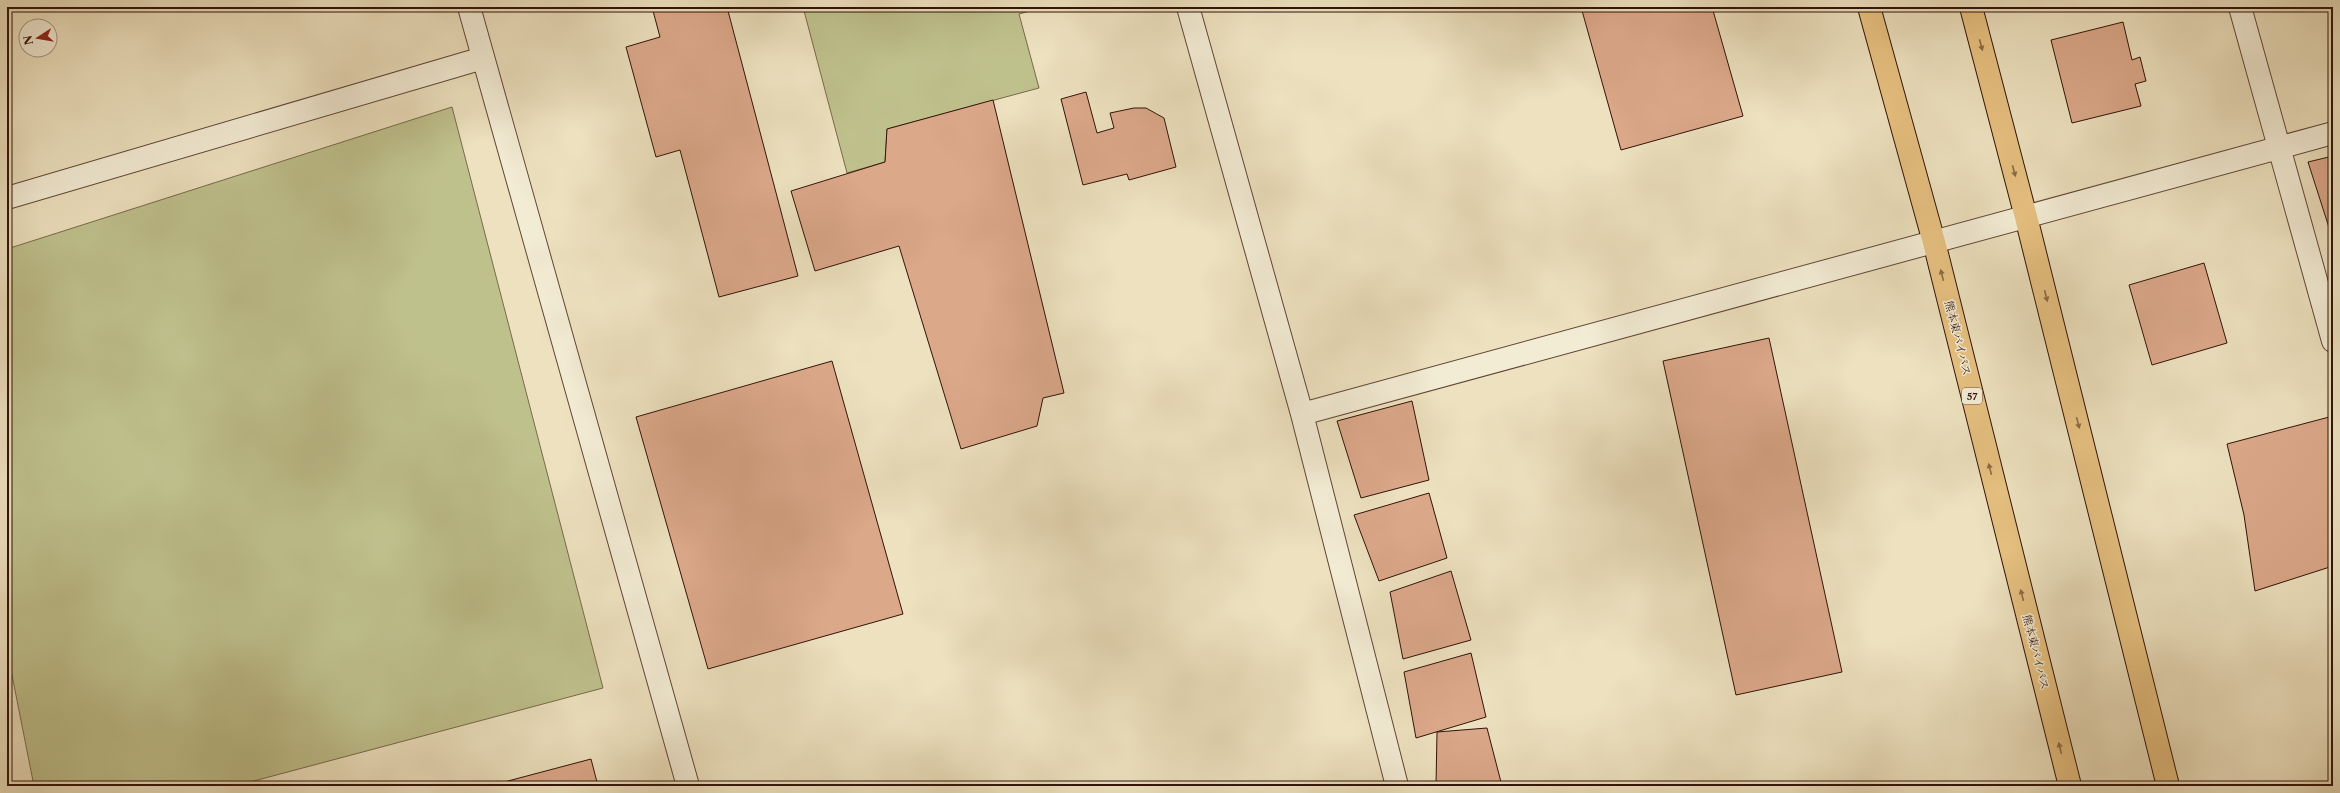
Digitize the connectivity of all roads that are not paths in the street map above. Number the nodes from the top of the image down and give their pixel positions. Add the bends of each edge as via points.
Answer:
1 (469, 7) edge
2 (1188, 7) edge
3 (1870, 7) edge
4 (1971, 7) edge
5 (2240, 7) edge
6 (483, 58) junction
7 (2333, 134) edge
8 (2280, 148) junction
9 (7, 198) edge
10 (2026, 217) junction
11 (1934, 242) junction
12 (2333, 341) edge
13 (1302, 414) junction
14 (688, 786) edge
15 (1397, 786) edge
16 (2070, 786) edge
17 (2168, 786) edge

1 - 6 street
2 - 13 street
3 - 11 highway, 熊本東バイパス / 57
4 -> 10 highway
5 - 8 street
6 - 9 street
6 - 14 street
7 - 8 street
8 - 10 street
8 - 12 street
10 - 11 street
10 -> 17 highway
11 - 13 street
16 -> 11 highway, 熊本東バイパス / 57
13 - 15 street

